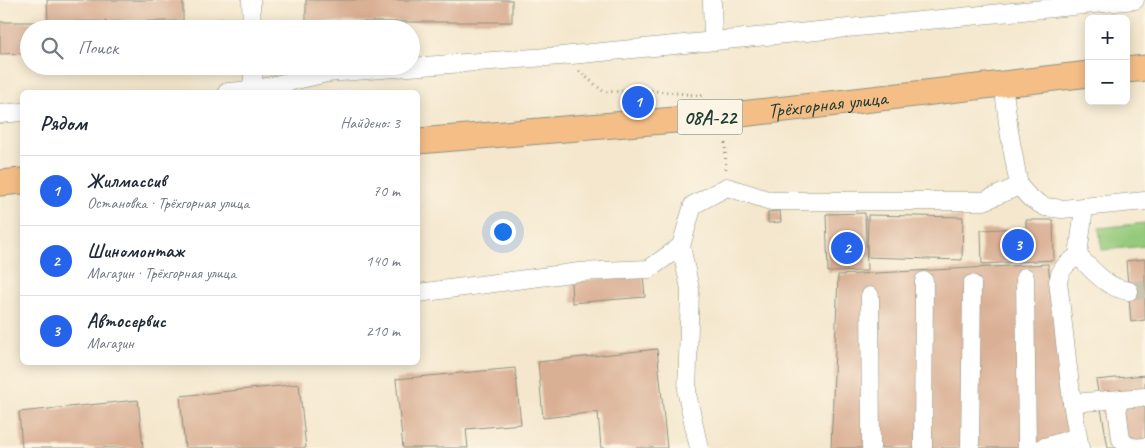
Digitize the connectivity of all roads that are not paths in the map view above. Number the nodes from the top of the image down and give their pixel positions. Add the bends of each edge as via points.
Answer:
1 (251, 0) edge
2 (712, 0) edge
3 (1128, 0) edge
4 (252, 20) edge
5 (713, 41) junction
6 (420, 66) edge
7 (1145, 68) edge
8 (1130, 70) edge
9 (1085, 74) edge
10 (253, 75) edge
11 (319, 75) edge
12 (1003, 83) junction
13 (253, 90) edge
14 (257, 90) edge
15 (20, 112) edge
16 (0, 114) edge
17 (420, 141) edge
18 (0, 179) edge
19 (20, 180) edge
20 (20, 180) edge
21 (0, 183) edge
22 (1019, 186) junction
23 (1145, 201) edge
24 (1084, 208) junction
25 (681, 246) junction
26 (1078, 256) junction
27 (1025, 278) dead end
28 (924, 281) dead end
29 (972, 284) dead end
30 (1128, 291) tunnel mouth
31 (420, 292) edge
32 (870, 296) dead end
33 (1145, 397) edge
34 (1116, 400) junction
35 (1072, 403) junction
36 (1078, 443) edge
37 (1145, 447) edge
38 (699, 448) edge
39 (871, 448) edge
40 (923, 448) edge
41 (970, 448) edge
42 (1027, 448) edge
43 (1041, 448) edge

1 - 4 street
2 - 5 street
3 - 5 street
5 - 6 street
7 - 8 highway
9 - 12 highway, Трёхгорная улица / 08А-22
10 - 13 street
11 - 14 street
12 - 17 highway, Трёхгорная улица / 08А-22 via 724,116
12 - 22 street
15 - 16 street
18 - 19 highway
20 - 21 highway
22 - 24 street via 1045,207
22 - 25 street via 984,201 771,201 728,187 693,206
23 - 24 street
24 - 26 street
25 - 31 street via 648,269 578,272
25 - 38 street via 690,289 687,394
26 - 30 street via 1107,283
26 - 35 street via 1065,264 1058,280
27 - 42 street
28 - 40 street
29 - 41 street
32 - 39 street
33 - 34 street
34 - 35 street
34 - 37 street via 1124,444 1133,448
35 - 36 street
36 - 43 street

